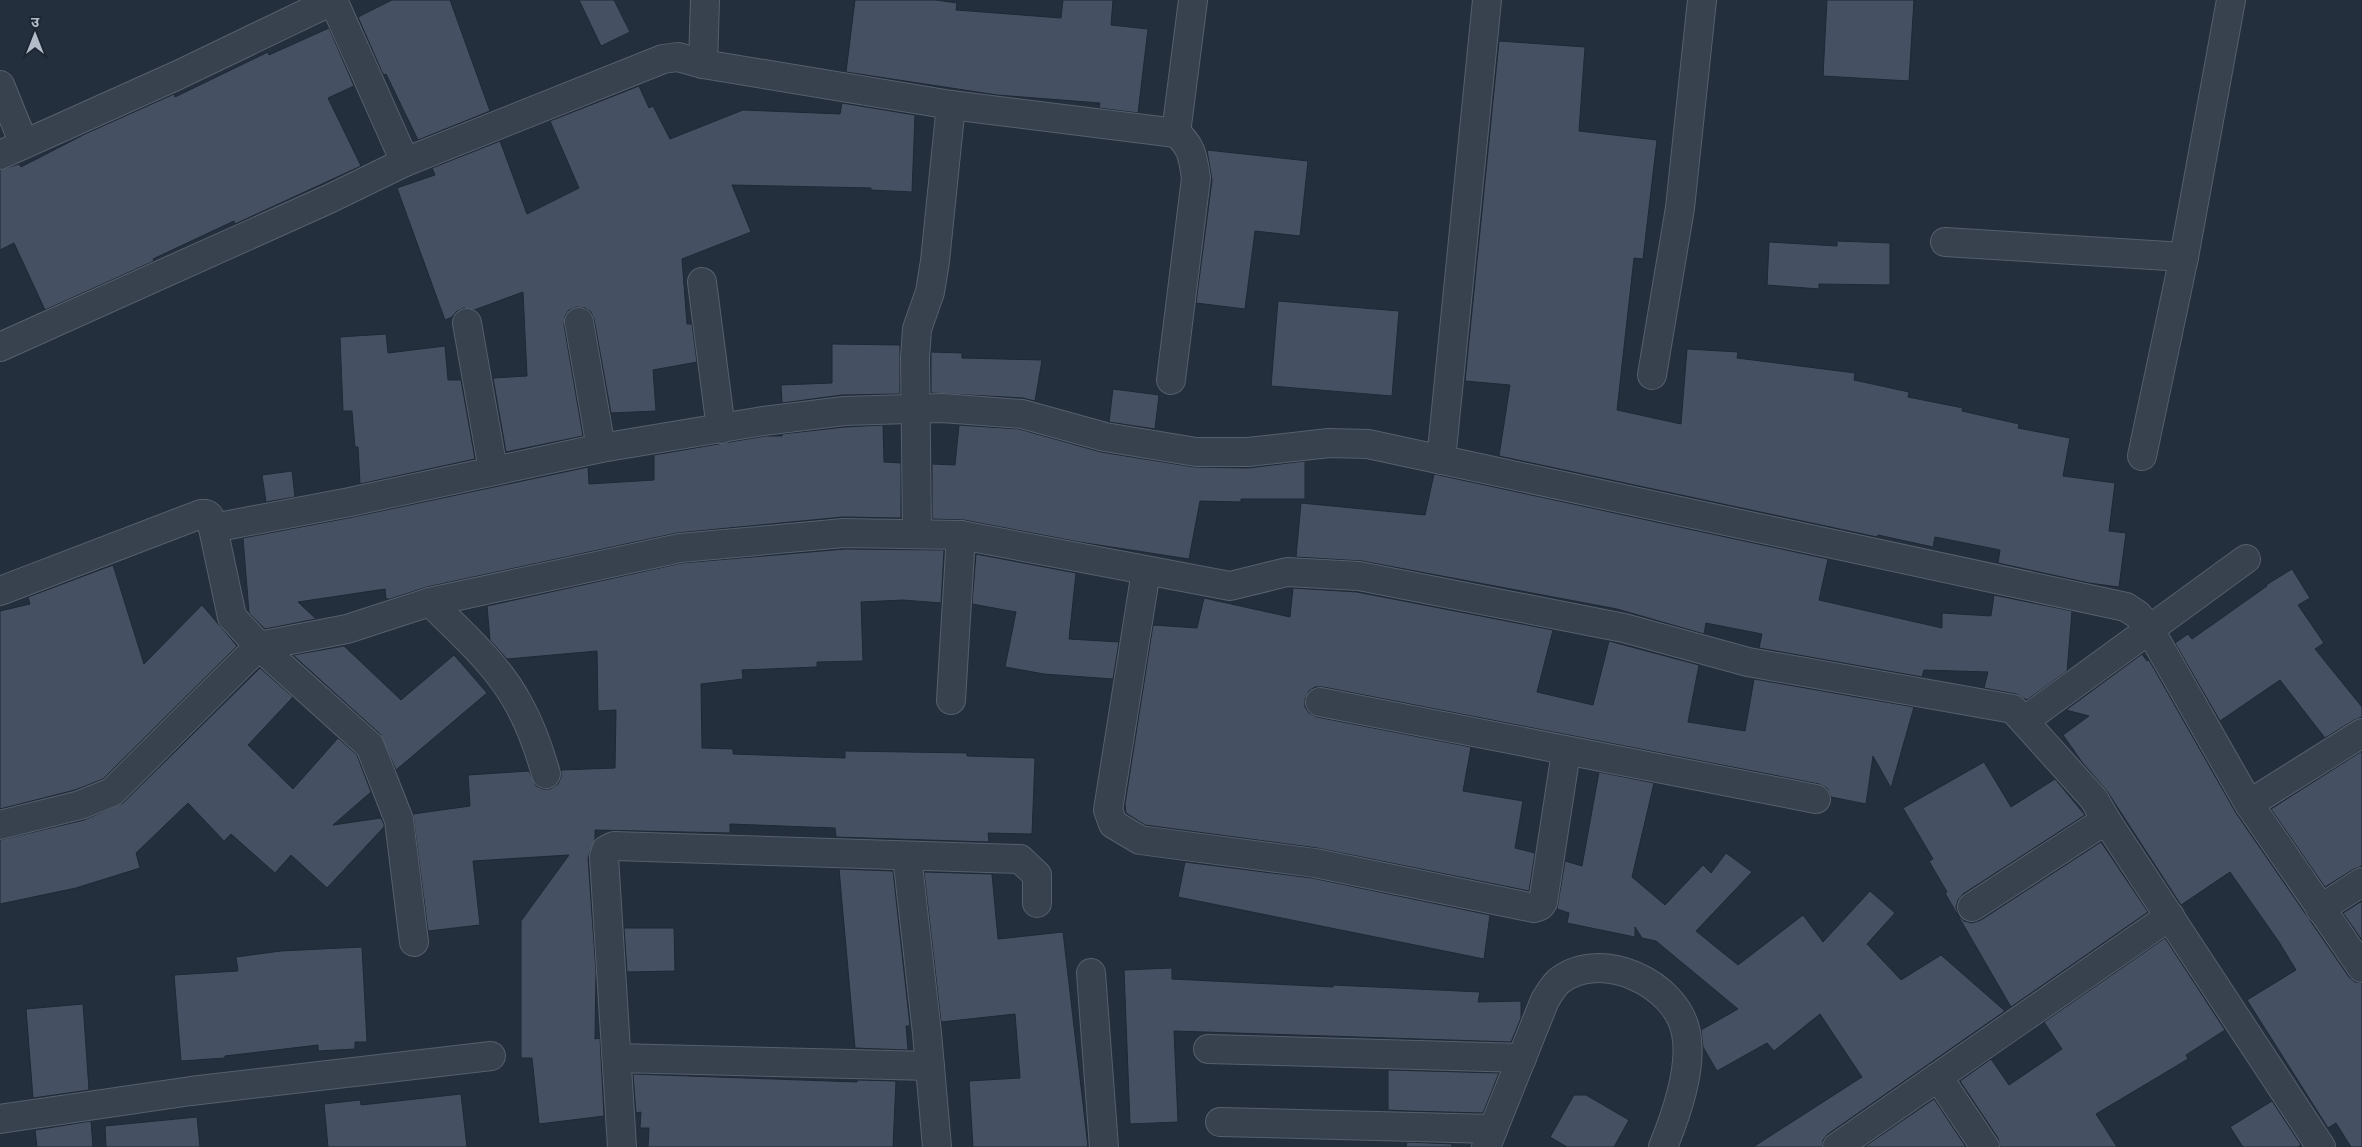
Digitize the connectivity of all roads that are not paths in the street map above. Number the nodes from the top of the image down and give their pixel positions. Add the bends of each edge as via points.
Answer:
1 (333, 0) edge
2 (704, 0) edge
3 (1193, 0) edge
4 (1487, 0) edge
5 (1702, 0) edge
6 (2231, 0) edge
7 (703, 64) junction
8 (0, 84) edge
9 (951, 105) junction
10 (1176, 133) junction
11 (12, 150) edge
12 (405, 162) junction
13 (1945, 242) dead end
14 (2184, 257) junction
15 (702, 282) dead end
16 (580, 322) dead end
17 (467, 323) dead end
18 (0, 347) edge
19 (1652, 375) dead end
20 (1171, 380) dead end
21 (917, 408) junction
22 (721, 429) junction
23 (601, 448) junction
24 (2142, 456) dead end
25 (1441, 460) junction
26 (494, 470) junction
27 (213, 528) junction
28 (917, 533) junction
29 (961, 535) junction
30 (2246, 559) dead end
31 (1146, 571) junction
32 (0, 591) edge
33 (430, 602) junction
34 (2150, 630) junction
35 (259, 646) junction
36 (951, 700) dead end
37 (1320, 702) dead end
38 (2024, 721) junction
39 (2362, 733) edge
40 (1566, 752) junction
41 (546, 774) dead end
42 (1816, 799) dead end
43 (2249, 804) junction
44 (2106, 820) junction
45 (0, 825) edge
46 (907, 856) junction
47 (2362, 882) edge
48 (1037, 903) dead end
49 (1972, 907) dead end
50 (2320, 909) junction
51 (2170, 916) junction
52 (414, 942) dead end
53 (2362, 968) edge
54 (1091, 973) dead end
55 (1208, 1049) dead end
56 (491, 1056) dead end
57 (617, 1058) junction
58 (1522, 1058) junction
59 (930, 1066) junction
60 (1938, 1077) junction
61 (0, 1119) edge
62 (1220, 1122) dead end
63 (1490, 1138) edge
64 (622, 1147) edge
65 (936, 1147) edge
66 (1104, 1147) edge
67 (1663, 1147) edge
68 (1837, 1147) edge
69 (1984, 1147) edge
70 (2321, 1147) edge

1 - 11 street
1 - 12 street
2 - 7 street
3 - 10 street
4 - 25 street
5 - 19 street via 1680,208
6 - 14 street
7 - 9 street
7 - 12 street via 678,57 663,59
8 - 11 street
9 - 10 street
9 - 21 street via 935,261 930,292 917,329
10 - 20 street via 1193,153 1196,178
12 - 18 street
13 - 14 street
14 - 24 street
15 - 22 street
16 - 23 street
17 - 26 street
21 - 22 street via 844,411
21 - 25 street via 1022,414 1105,437 1196,452 1248,452 1328,443 1368,444
21 - 28 street
22 - 23 street
23 - 26 street
25 - 34 street via 2126,606
26 - 27 street
27 - 32 street via 209,516 201,514
27 - 35 street via 232,617
28 - 29 street
28 - 33 street via 844,533 680,548
29 - 31 street
29 - 36 street
30 - 34 street
31 - 38 street via 1230,586 1287,572 1360,576 1624,628 1748,662 2013,709
31 - 40 street via 1108,810 1113,824 1140,840 1315,862 1534,908 1544,902
33 - 35 street via 347,629
33 - 41 street via 489,662 518,701 537,742
34 - 38 street
34 - 43 street
35 - 45 street via 112,792 80,805
35 - 52 street via 370,746 399,820
37 - 40 street
38 - 44 street via 2094,799
39 - 43 street
40 - 42 street
43 - 50 street
44 - 49 street
44 - 51 street
46 - 48 street via 1020,859 1037,875
46 - 57 street via 614,846 606,850
46 - 59 street
47 - 50 street
50 - 53 street
51 - 60 street
51 - 70 street
54 - 66 street
55 - 58 street
56 - 61 street via 191,1091
57 - 59 street
57 - 64 street
58 - 63 street
58 - 67 street via 1545,1000 1558,982 1579,971 1600,968 1625,972 1648,982 1674,1005 1686,1032 1686,1066 1678,1112
59 - 65 street
60 - 68 street
60 - 69 street
62 - 63 street

